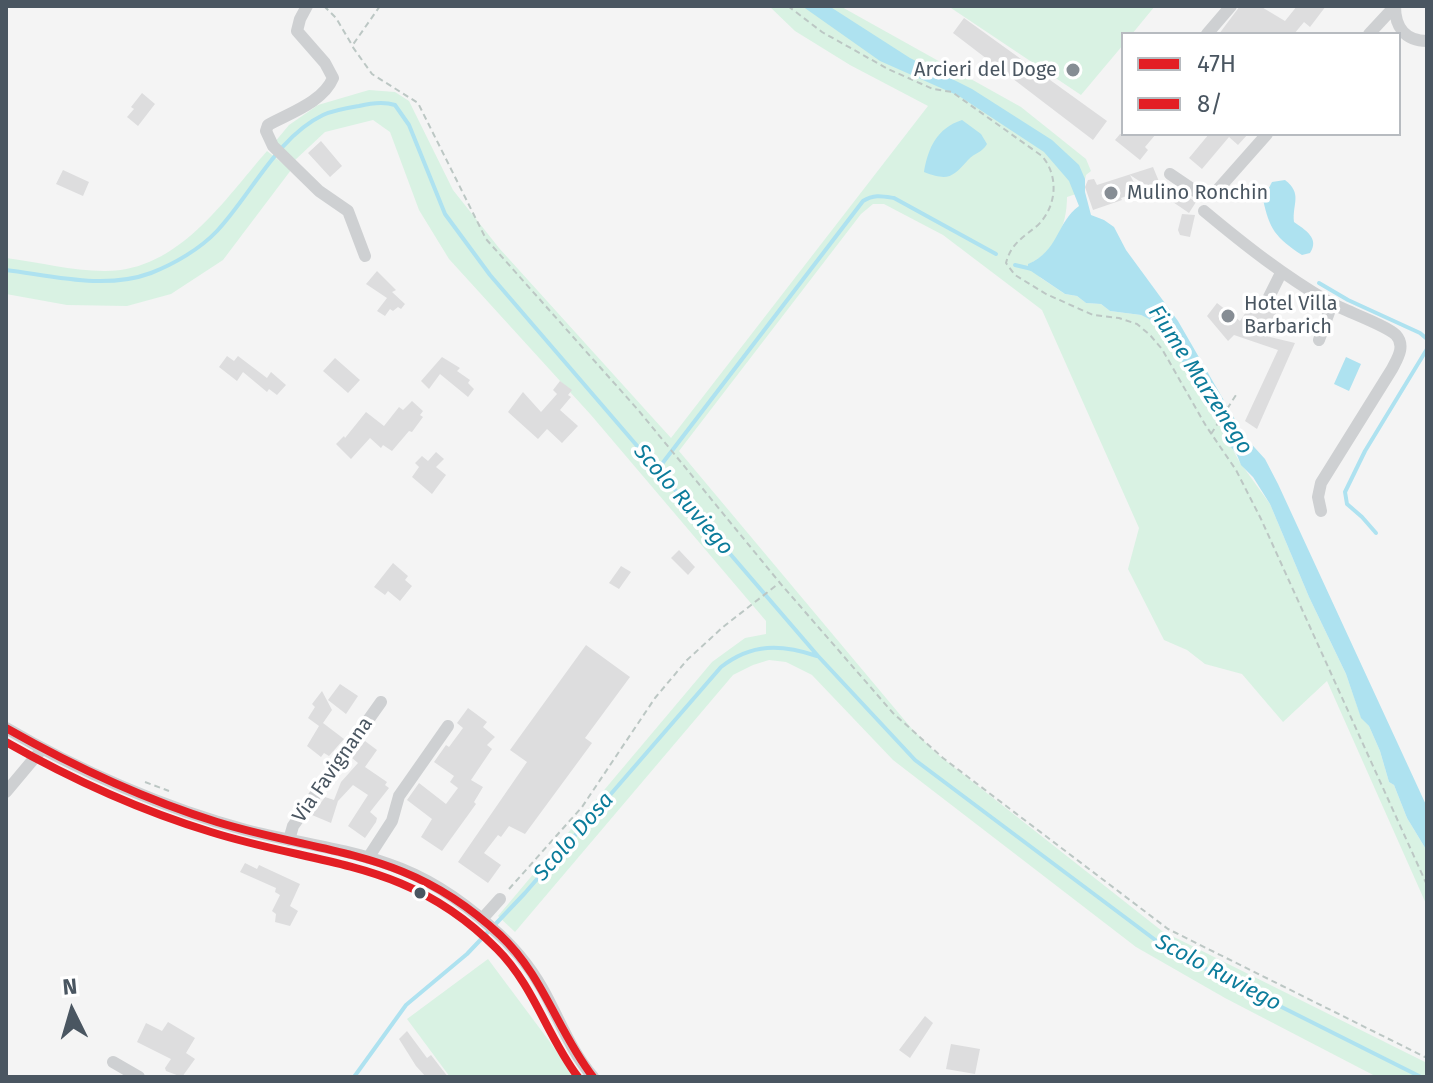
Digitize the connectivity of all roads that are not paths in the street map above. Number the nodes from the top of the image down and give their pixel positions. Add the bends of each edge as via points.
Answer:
1 (307, 6) edge
2 (1231, 6) edge
3 (1395, 6) edge
4 (1209, 32) edge
5 (1372, 32) edge
6 (1404, 34) joint
7 (1424, 43) edge
8 (1265, 136) edge
9 (1170, 174) dead end
10 (1204, 211) dead end
11 (365, 256) dead end
12 (1281, 273) junction
13 (1269, 297) dead end
14 (1332, 304) junction
15 (1319, 340) dead end
16 (1321, 511) dead end
17 (381, 702) dead end
18 (448, 726) dead end
19 (6, 728) edge
20 (42, 749) junction
21 (6, 792) edge
22 (289, 840) junction
23 (368, 858) junction
24 (500, 899) road end
25 (490, 926) junction
26 (113, 1062) dead end
27 (139, 1077) edge
28 (593, 1077) edge

1 - 11 street via 297,31 333,78 328,90 266,131 273,146 319,191 348,211
2 - 4 street
3 - 5 street
3 - 6 street
6 - 7 street
8 - 9 street via 1213,195 1198,193
10 - 12 street
12 - 13 street
12 - 14 street
14 - 15 street
14 - 16 street via 1395,334 1401,344 1392,369 1321,483
17 - 22 street, Via Favignana via 293,826
18 - 23 street via 399,796 392,821
19 - 20 street
20 - 21 street
20 - 22 street via 194,813
22 - 23 street
23 - 25 street via 435,885
24 - 25 street
25 - 28 street via 541,986 575,1054
26 - 27 street

